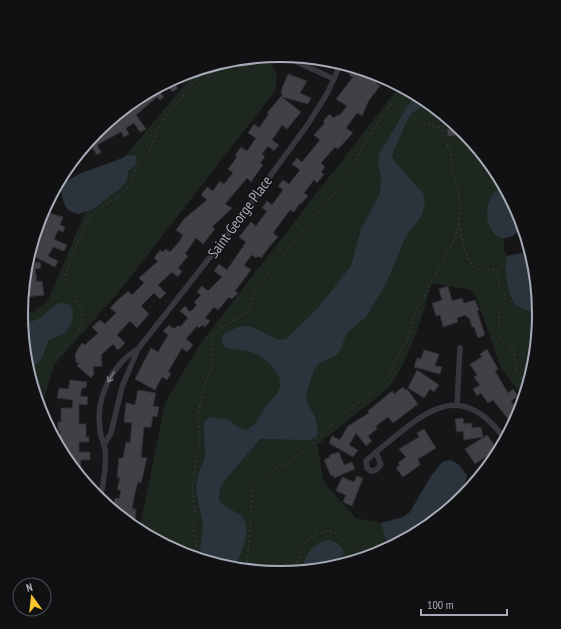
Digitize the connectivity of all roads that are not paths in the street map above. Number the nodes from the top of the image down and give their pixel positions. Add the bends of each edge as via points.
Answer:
1 (300, 63) edge
2 (338, 69) edge
3 (334, 79) junction
4 (460, 348) dead end
5 (138, 349) junction
6 (457, 405) junction
7 (502, 435) edge
8 (104, 445) junction
9 (376, 452) dead end
10 (101, 491) edge

1 - 3 street
2 - 3 street, Saint George Place
3 - 5 street, Saint George Place via 308,124 264,185
4 - 6 street
5 - 8 street, Saint George Place via 122,388 111,433
5 -> 8 street, Saint George Place via 127,356 105,389 99,419
6 - 7 street via 481,414
6 - 9 street via 433,410
8 - 10 street, Saint George Place

